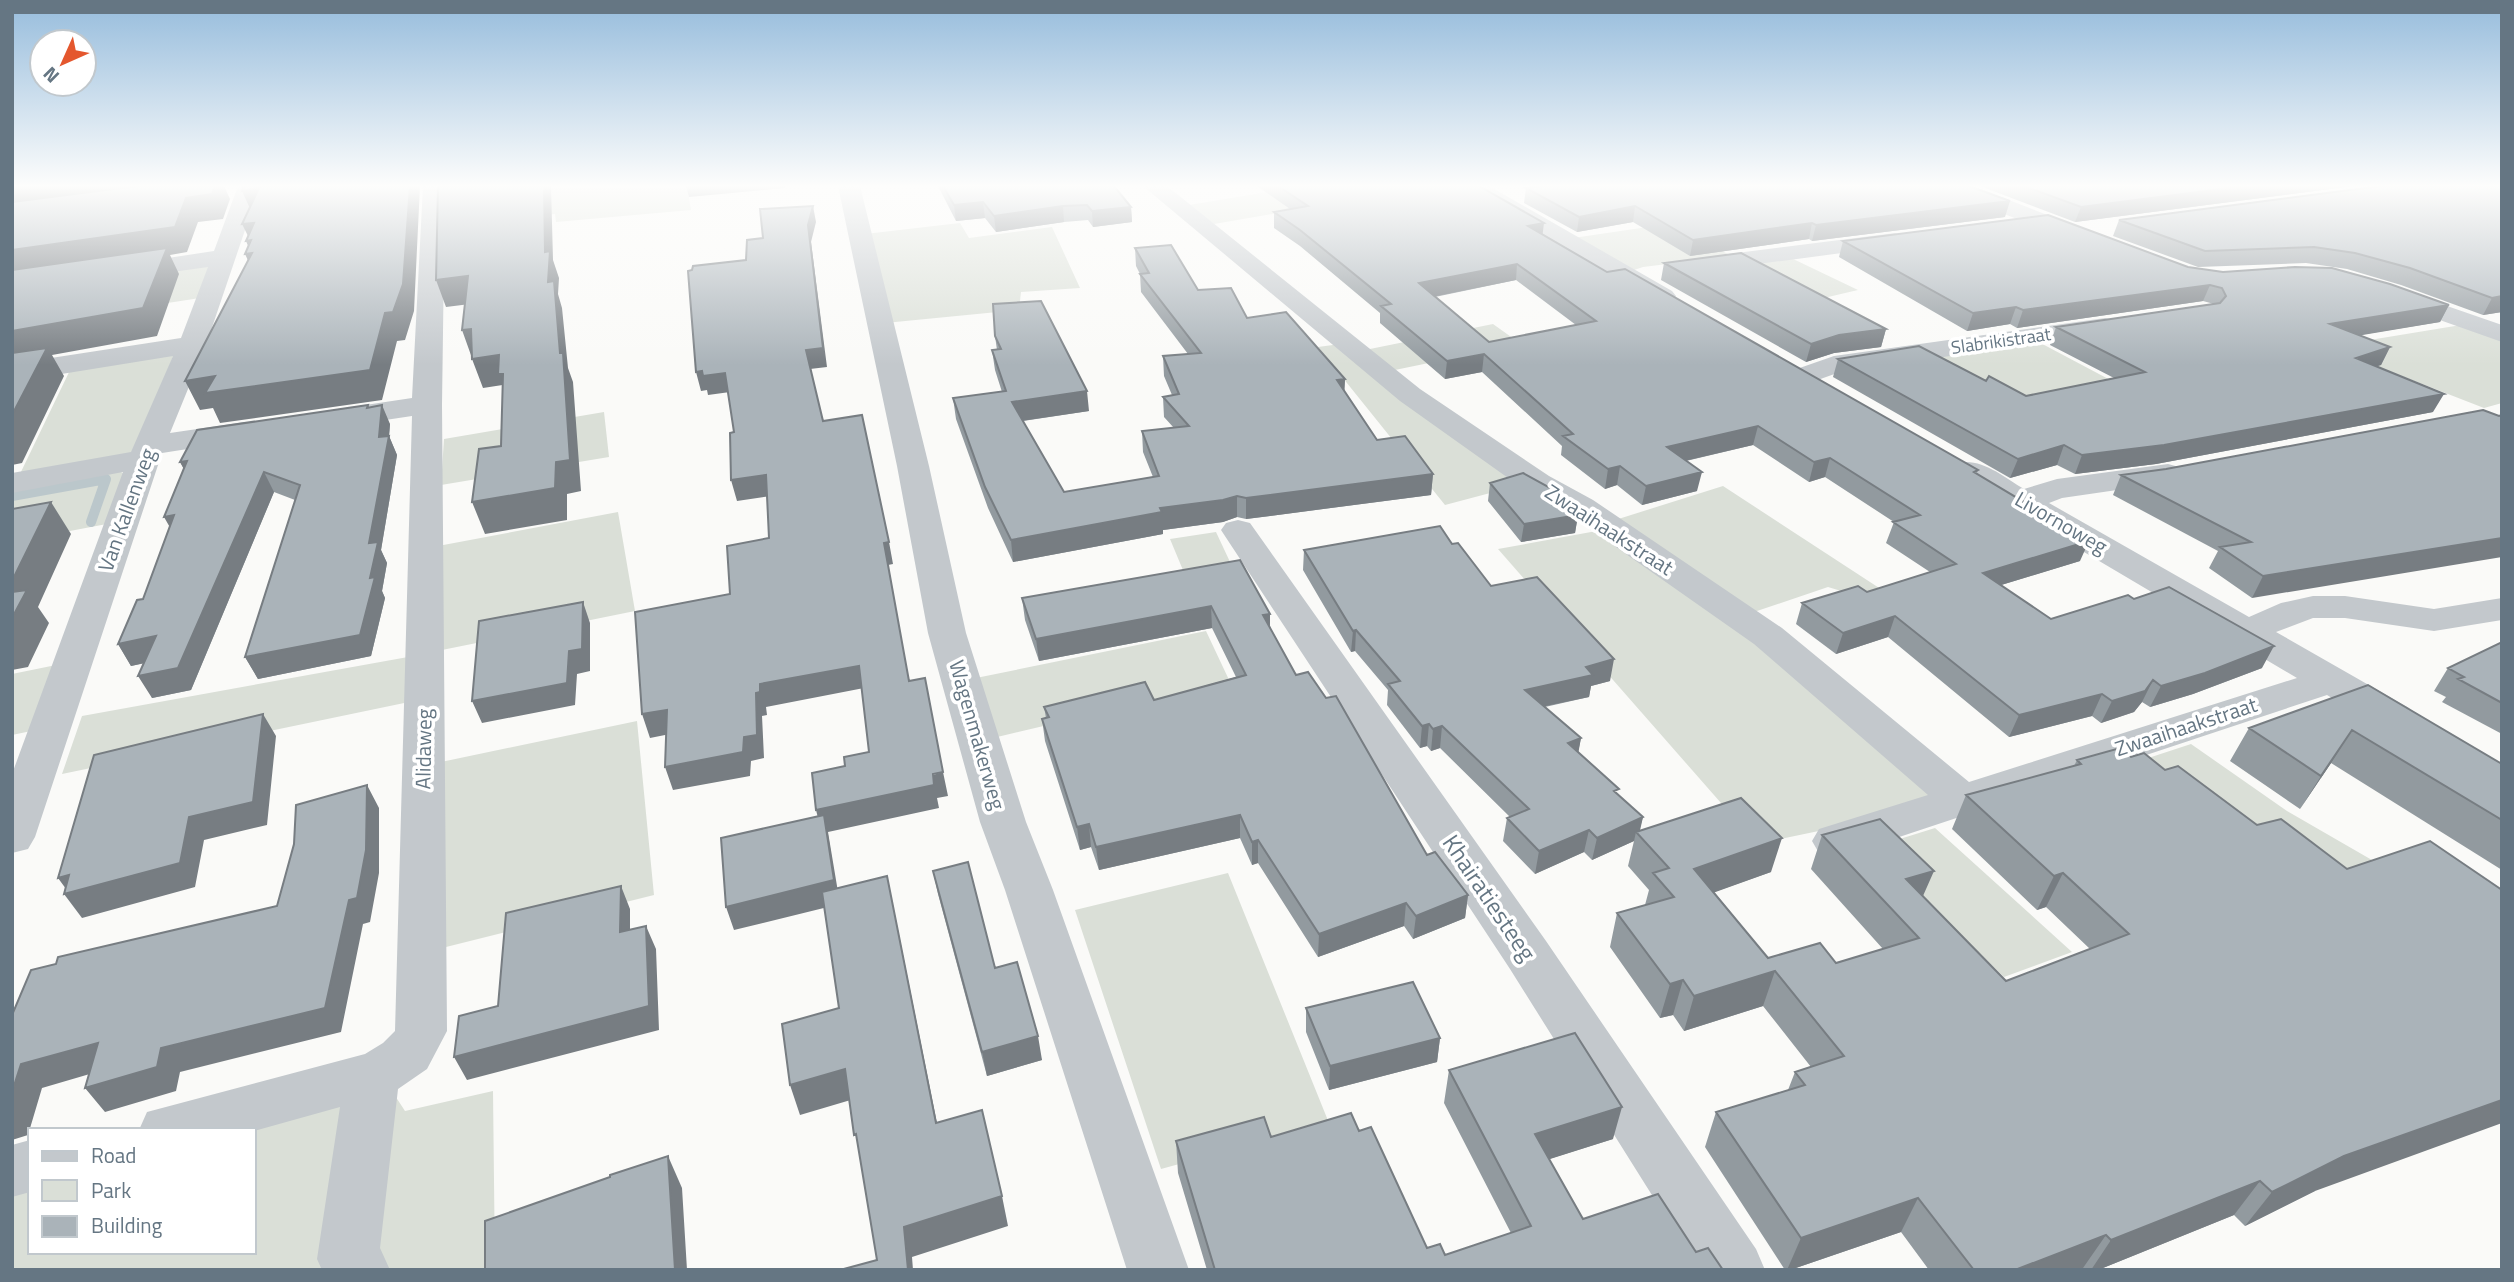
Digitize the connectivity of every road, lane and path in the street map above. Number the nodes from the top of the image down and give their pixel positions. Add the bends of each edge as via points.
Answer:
1 (227, 246) edge
2 (432, 246) edge
3 (863, 246) edge
4 (1227, 246) edge
5 (1598, 246) edge
6 (1850, 246) edge
7 (224, 257) junction
8 (1652, 271) junction
9 (105, 274) edge
10 (2373, 289) edge
11 (1686, 310) edge
12 (2134, 322) edge
13 (2502, 334) edge
14 (192, 345) junction
15 (12, 373) edge
16 (1836, 396) edge
17 (427, 405) junction
18 (147, 452) junction
19 (1941, 455) edge
20 (2194, 469) edge
21 (12, 483) edge
22 (2023, 500) junction
23 (1238, 530) dead end
24 (2502, 609) edge
25 (2245, 632) junction
26 (2330, 681) junction
27 (2421, 733) edge
28 (1962, 800) junction
29 (12, 837) edge
30 (1826, 844) edge
31 (372, 1075) junction
32 (174, 1128) edge
33 (359, 1270) edge
34 (1158, 1270) edge
35 (1734, 1270) edge

1 - 7 street, Van Kallenweg
2 - 17 street, Alidaweg
3 - 34 street, Wagenmakerweg via 947,633 1003,822
4 - 28 street, Zwaaihaakstraat via 1410,395 1768,636
5 - 8 street
6 - 8 street
7 - 9 street
7 - 14 street, Van Kallenweg
8 - 11 street
10 - 13 street
12 - 16 street, Slabrikistraat via 1790,370
14 - 15 street
14 - 18 street, Van Kallenweg
17 - 18 street
17 - 31 street, Alidaweg via 421,1031 418,1042 400,1062
18 - 21 street
18 - 29 street, Van Kallenweg
19 - 22 street, Livornoweg
20 - 22 street via 2057,489
22 - 25 street, Livornoweg
23 - 35 street, Khairatiesteeg via 1528,955
24 - 25 street via 2434,620 2313,607
25 - 26 street, Livornoweg
26 - 27 street, Livornoweg
26 - 28 street, Zwaaihaakstraat
28 - 30 street, Zwaaihaakstraat
31 - 32 street, Alidaweg
31 - 33 street via 348,1259

